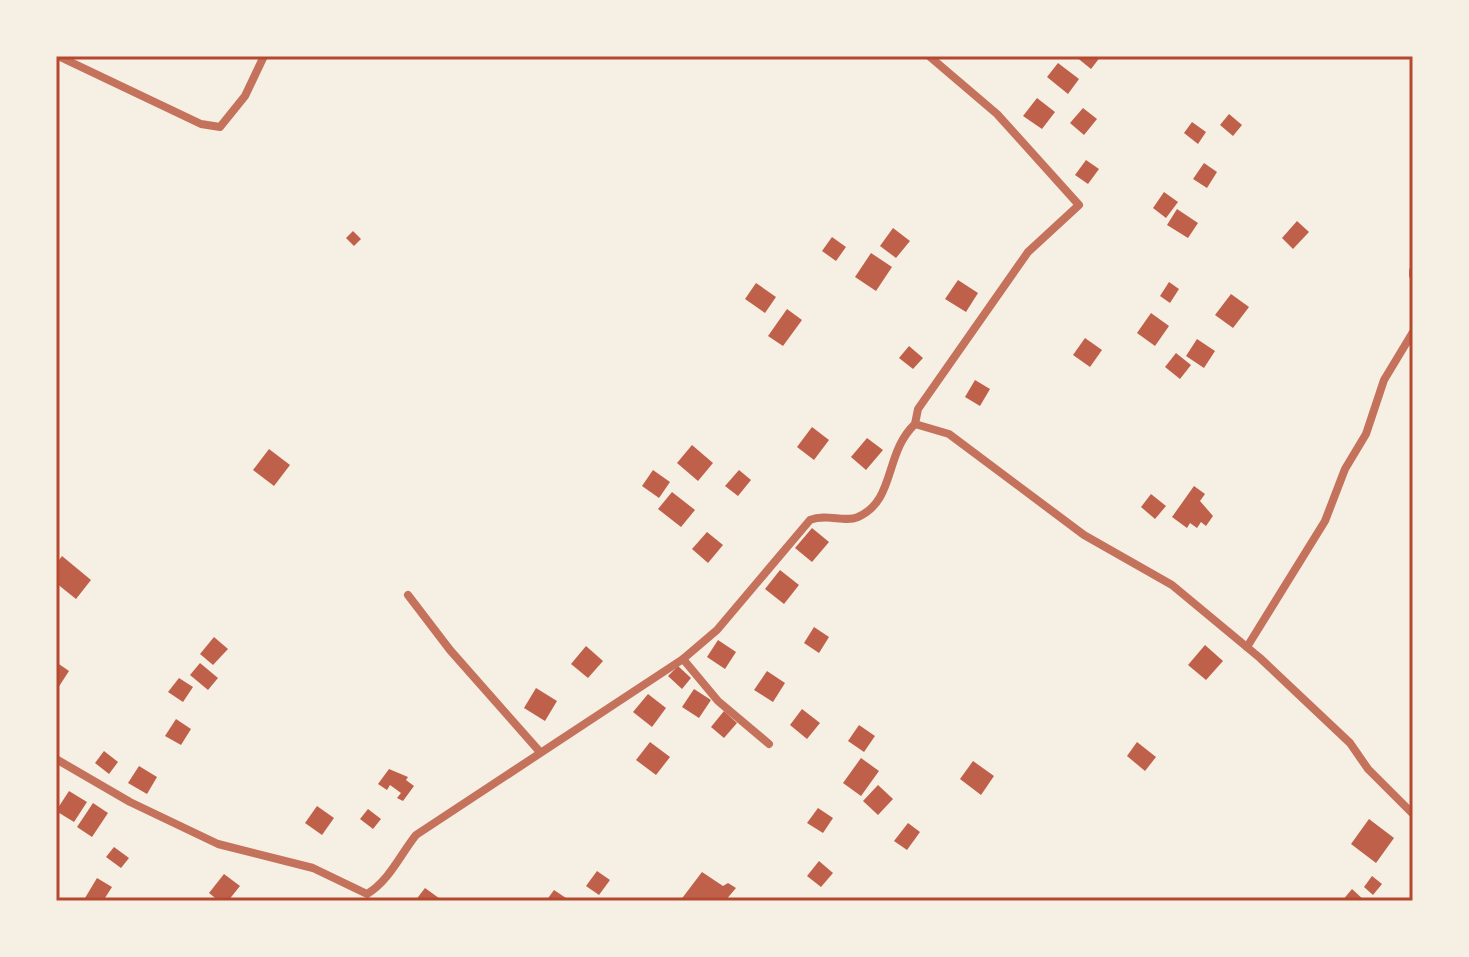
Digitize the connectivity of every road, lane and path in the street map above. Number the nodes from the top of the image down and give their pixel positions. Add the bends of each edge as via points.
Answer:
1 (58, 56) edge
2 (264, 56) edge
3 (929, 56) edge
4 (1413, 332) edge
5 (915, 424) junction
6 (408, 595) dead end
7 (1247, 647) junction
8 (683, 659) junction
9 (769, 744) dead end
10 (540, 752) junction
11 (56, 759) edge
12 (1413, 814) edge

1 - 2 street via 201,124 220,127 245,96
3 - 5 street via 997,114 1079,205 1028,252 918,409
4 - 7 street via 1384,380 1366,434 1345,469 1325,521
5 - 7 street via 949,434 1084,535 1172,585
5 - 8 street via 900,438 884,492 871,510 855,519 825,514 810,520 717,630
6 - 10 street
7 - 12 street via 1350,743
8 - 9 street via 718,701
8 - 10 street
10 - 11 street via 416,835 383,884 367,894 313,868 218,844

